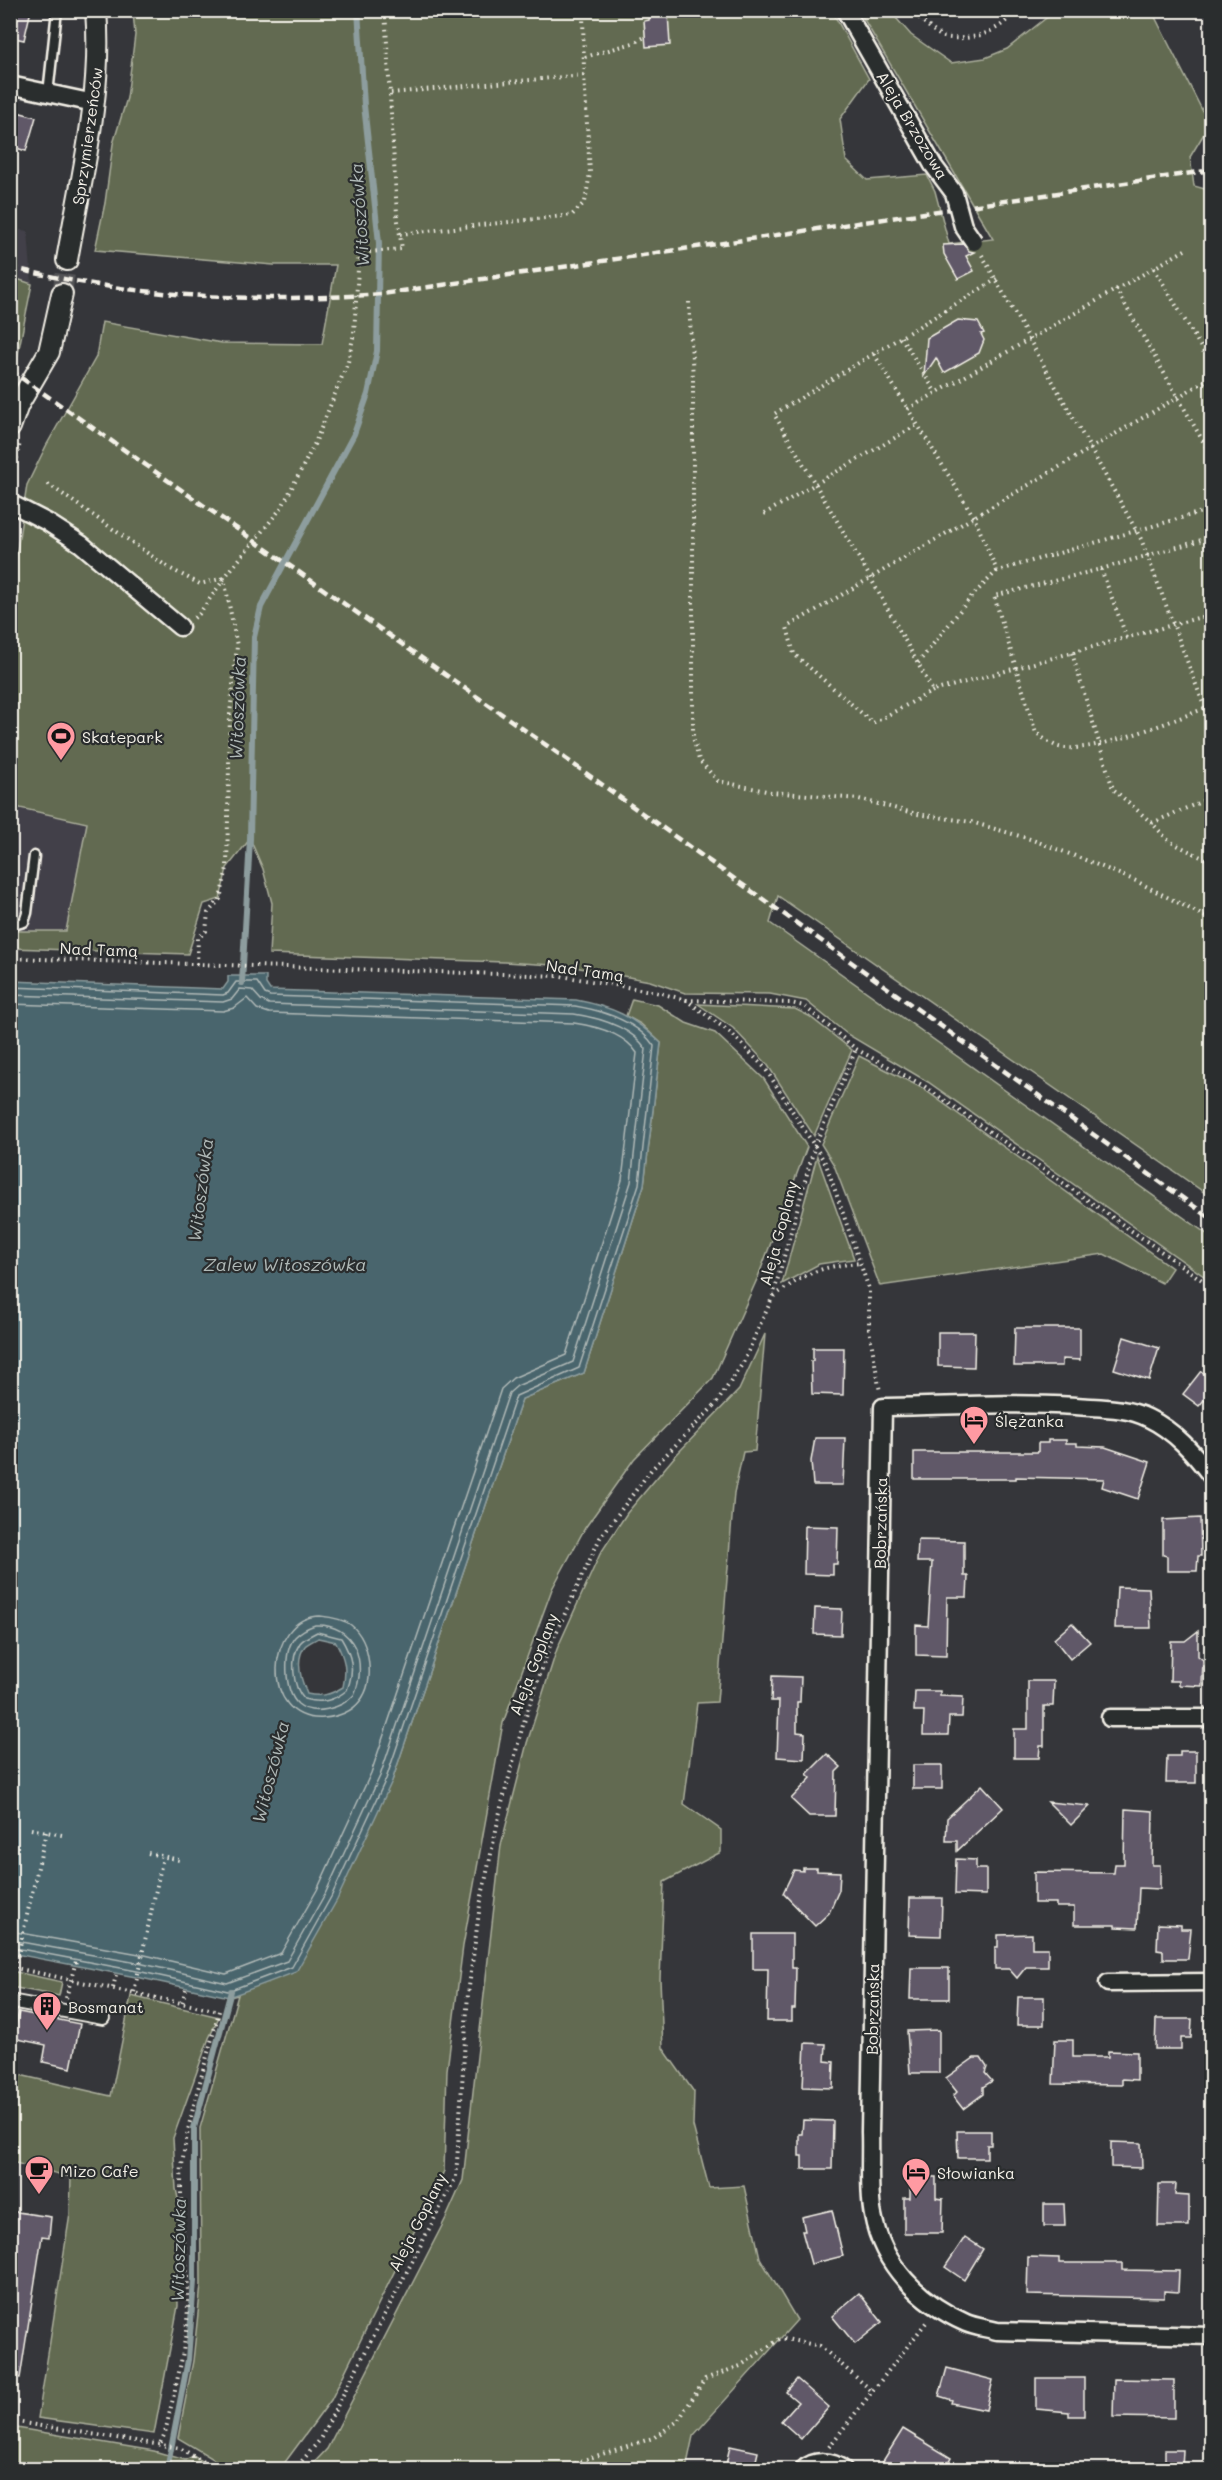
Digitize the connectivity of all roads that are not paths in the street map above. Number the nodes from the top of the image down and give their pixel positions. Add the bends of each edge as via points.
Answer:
1 (57, 10) edge
2 (96, 10) edge
3 (845, 10) edge
4 (10, 85) edge
5 (48, 94) junction
6 (94, 103) junction
7 (974, 242) road end
8 (67, 260) tunnel mouth
9 (62, 294) tunnel mouth
10 (10, 427) edge
11 (10, 503) edge
12 (180, 627) road end
13 (34, 855) dead end
14 (10, 926) edge
15 (1212, 1477) edge
16 (1110, 1718) dead end
17 (1212, 1718) edge
18 (1212, 1982) edge
19 (1108, 1983) dead end
20 (10, 2001) edge
21 (103, 2018) dead end
22 (1212, 2336) edge
23 (810, 2466) edge
24 (844, 2469) edge

1 - 5 lane
2 - 6 street, Sprzymierzeńców via 99,46
3 - 7 street, Aleja Brzozowa, bridge via 933,165 954,193 963,226
4 - 5 street
5 - 6 street
6 - 8 street, Sprzymierzeńców
9 - 10 street via 49,352 18,405
11 - 12 street via 81,544
13 - 14 lane via 24,922
15 - 22 street, Bobrzańska via 1196,1454 1173,1433 1127,1411 1050,1405 883,1407 870,2132 873,2215 885,2251 918,2294 938,2308 967,2323 997,2331
16 - 17 street
18 - 19 street
20 - 21 street
23 - 24 street via 830,2462

